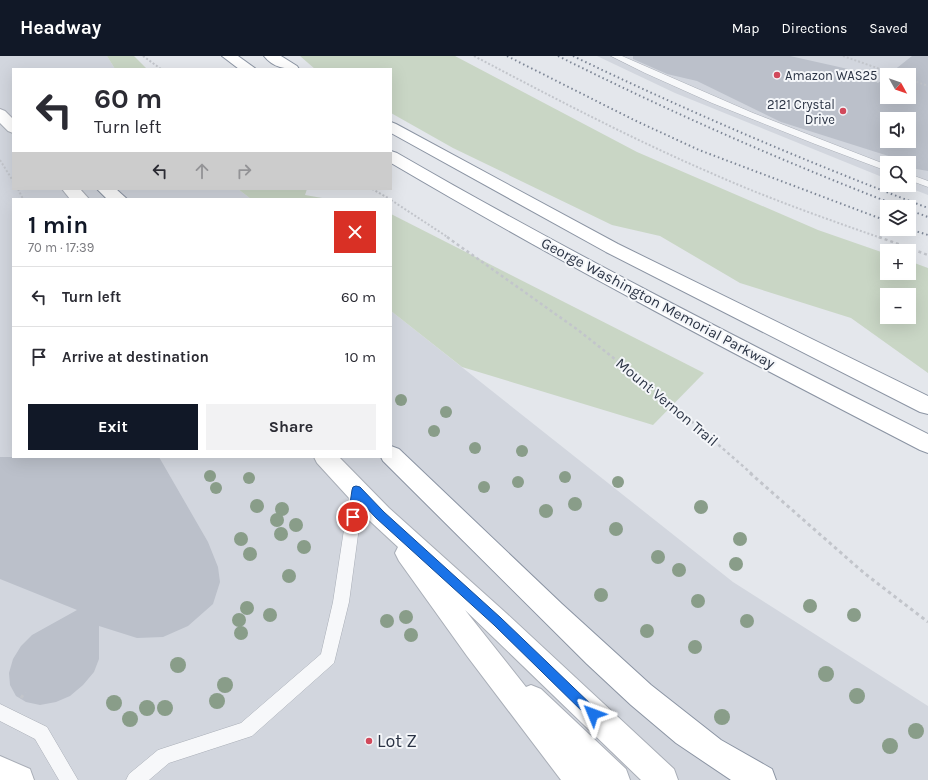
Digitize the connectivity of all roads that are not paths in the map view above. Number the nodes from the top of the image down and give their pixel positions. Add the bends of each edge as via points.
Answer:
1 (229, 56) edge
2 (271, 56) edge
3 (615, 56) edge
4 (247, 68) edge
5 (290, 68) edge
6 (0, 114) edge
7 (12, 127) edge
8 (392, 129) edge
9 (392, 157) edge
10 (880, 165) edge
11 (916, 180) edge
12 (928, 184) edge
13 (71, 190) edge
14 (106, 190) edge
15 (79, 198) edge
16 (117, 198) edge
17 (794, 376) junction
18 (928, 406) edge
19 (928, 444) edge
20 (392, 456) edge
21 (326, 458) edge
22 (928, 460) edge
23 (356, 490) junction
24 (380, 515) junction
25 (477, 647) junction
26 (0, 712) edge
27 (0, 771) edge
28 (19, 780) edge
29 (69, 780) edge
30 (135, 780) edge
31 (580, 780) edge
32 (616, 780) edge
33 (663, 780) edge
34 (761, 780) edge

1 - 4 main road
2 - 5 main road
3 - 10 lane via 782,129
6 - 7 main road
8 - 18 main road, George Washington Memorial Parkway via 612,248
9 - 17 main road, George Washington Memorial Parkway via 551,247
11 - 12 lane
13 - 15 main road
14 - 16 main road
17 - 19 main road, George Washington Memorial Parkway
17 - 22 main road
20 - 34 main road via 551,612 634,689 706,747
21 - 23 main road
23 - 24 main road
23 - 30 lane via 342,602 328,658 246,730 164,756
24 - 25 main road
24 - 33 main road
25 - 31 main road
25 - 32 main road
26 - 29 lane via 41,733
27 - 28 main road

